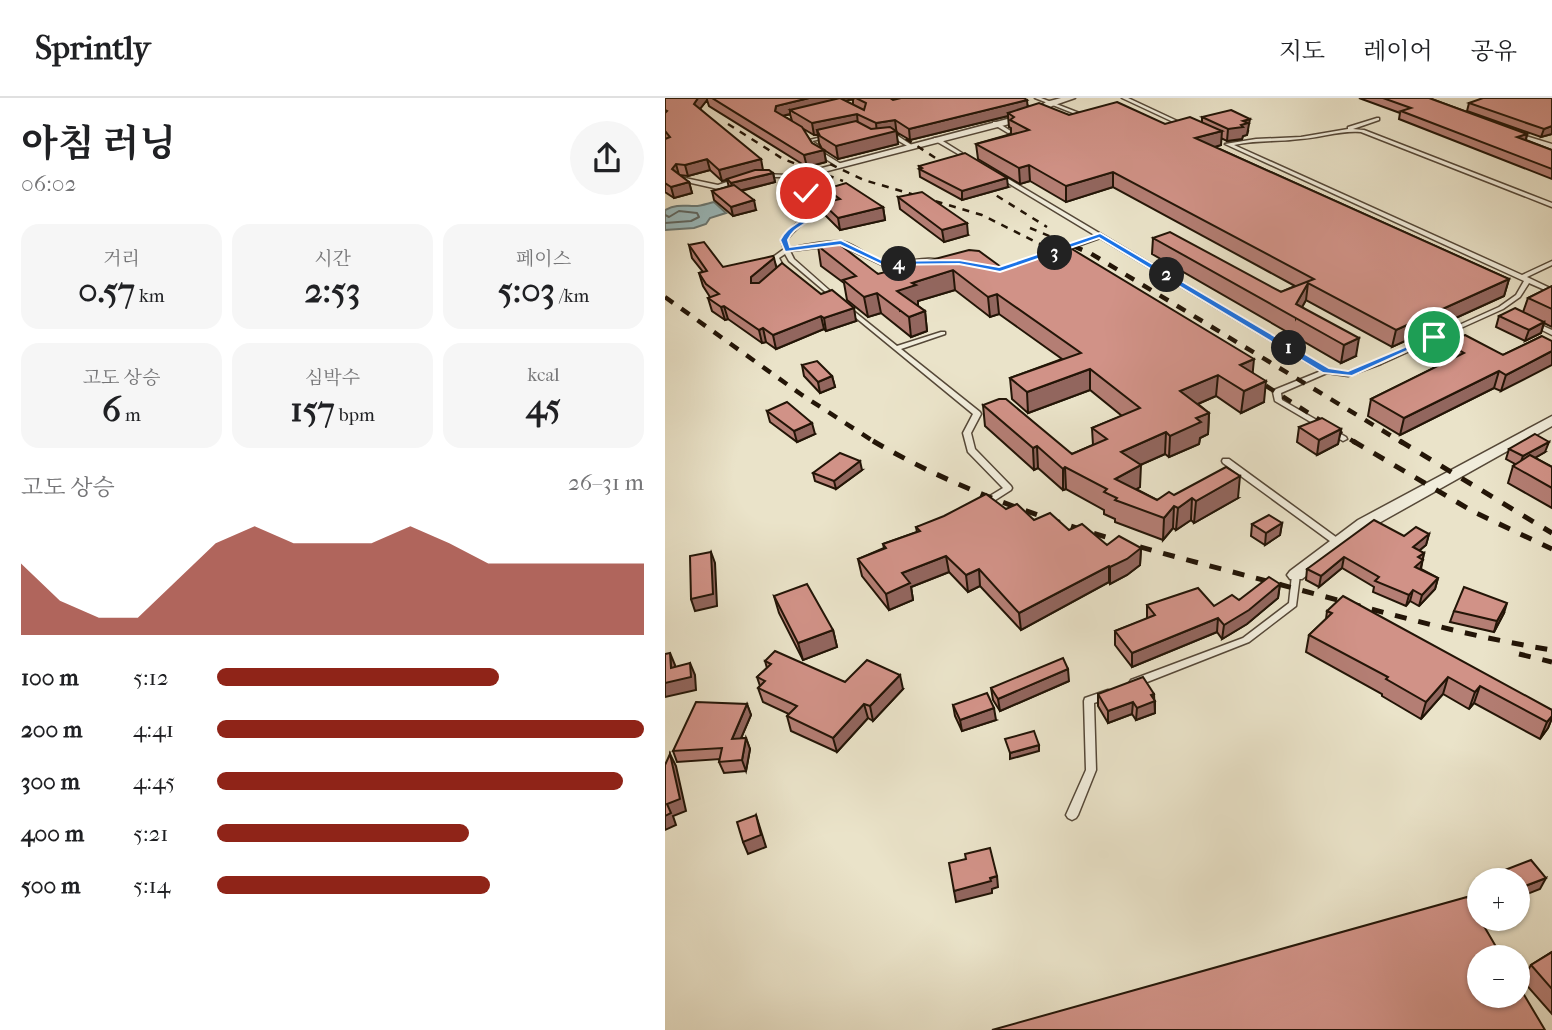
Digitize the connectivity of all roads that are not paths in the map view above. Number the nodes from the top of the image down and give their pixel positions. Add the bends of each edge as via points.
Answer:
1 (1037, 98) edge
2 (1071, 98) edge
3 (1124, 98) edge
4 (1049, 104) junction
5 (1084, 116) edge
6 (1377, 119) dead end
7 (995, 124) junction
8 (1188, 127) edge
9 (1348, 128) junction
10 (1501, 130) edge
11 (1010, 132) edge
12 (803, 133) edge
13 (836, 134) edge
14 (884, 136) edge
15 (936, 139) junction
16 (813, 140) junction
17 (911, 146) junction
18 (1552, 147) edge
19 (960, 153) edge
20 (839, 165) junction
21 (988, 170) edge
22 (757, 175) edge
23 (789, 178) junction
24 (680, 179) edge
25 (745, 179) edge
26 (1552, 205) edge
27 (1100, 236) junction
28 (787, 250) junction
29 (1056, 252) edge
30 (947, 261) edge
31 (1552, 263) edge
32 (775, 278) edge
33 (1525, 278) junction
34 (1552, 290) edge
35 (1501, 308) junction
36 (1511, 313) edge
37 (1521, 318) edge
38 (943, 333) dead end
39 (1552, 333) edge
40 (897, 348) junction
41 (1327, 371) junction
42 (977, 414) junction
43 (988, 415) edge
44 (1552, 420) edge
45 (1343, 439) edge
46 (1226, 461) dead end
47 (975, 510) edge
48 (1337, 542) junction
49 (1296, 575) joint
50 (1128, 686) edge
51 (1115, 691) edge
52 (1072, 815) dead end

1 - 4 lane
2 - 4 street
3 - 8 lane
4 - 5 lane
4 - 7 street via 1031,116
6 - 9 lane
7 - 11 lane
7 - 15 street
9 - 26 lane
9 - 33 lane via 1306,138 1228,144
10 - 18 street
12 - 16 lane
13 - 16 lane
14 - 17 lane via 893,135
15 - 17 street
15 - 19 lane
16 - 20 lane via 809,141 818,152
17 - 20 street
20 - 23 street
21 - 27 lane
22 - 23 lane
23 - 28 lane via 815,201 807,221 789,231 784,240
24 - 25 lane via 719,187
27 - 29 lane
27 - 41 lane
28 - 30 lane via 841,243 882,263
28 - 32 lane via 776,257 783,271
28 - 40 lane via 791,260
31 - 33 lane
33 - 34 lane
33 - 35 lane via 1518,296
35 - 36 lane
35 - 41 lane via 1369,367 1349,374
37 - 39 lane
38 - 40 lane
40 - 42 lane
41 - 45 lane via 1276,392 1279,401
42 - 43 lane
42 - 47 lane via 967,433 971,450 1008,488
44 - 48 street
46 - 48 lane
48 - 49 street
49 - 50 lane via 1293,604 1246,640
51 - 52 lane via 1089,701 1091,770

